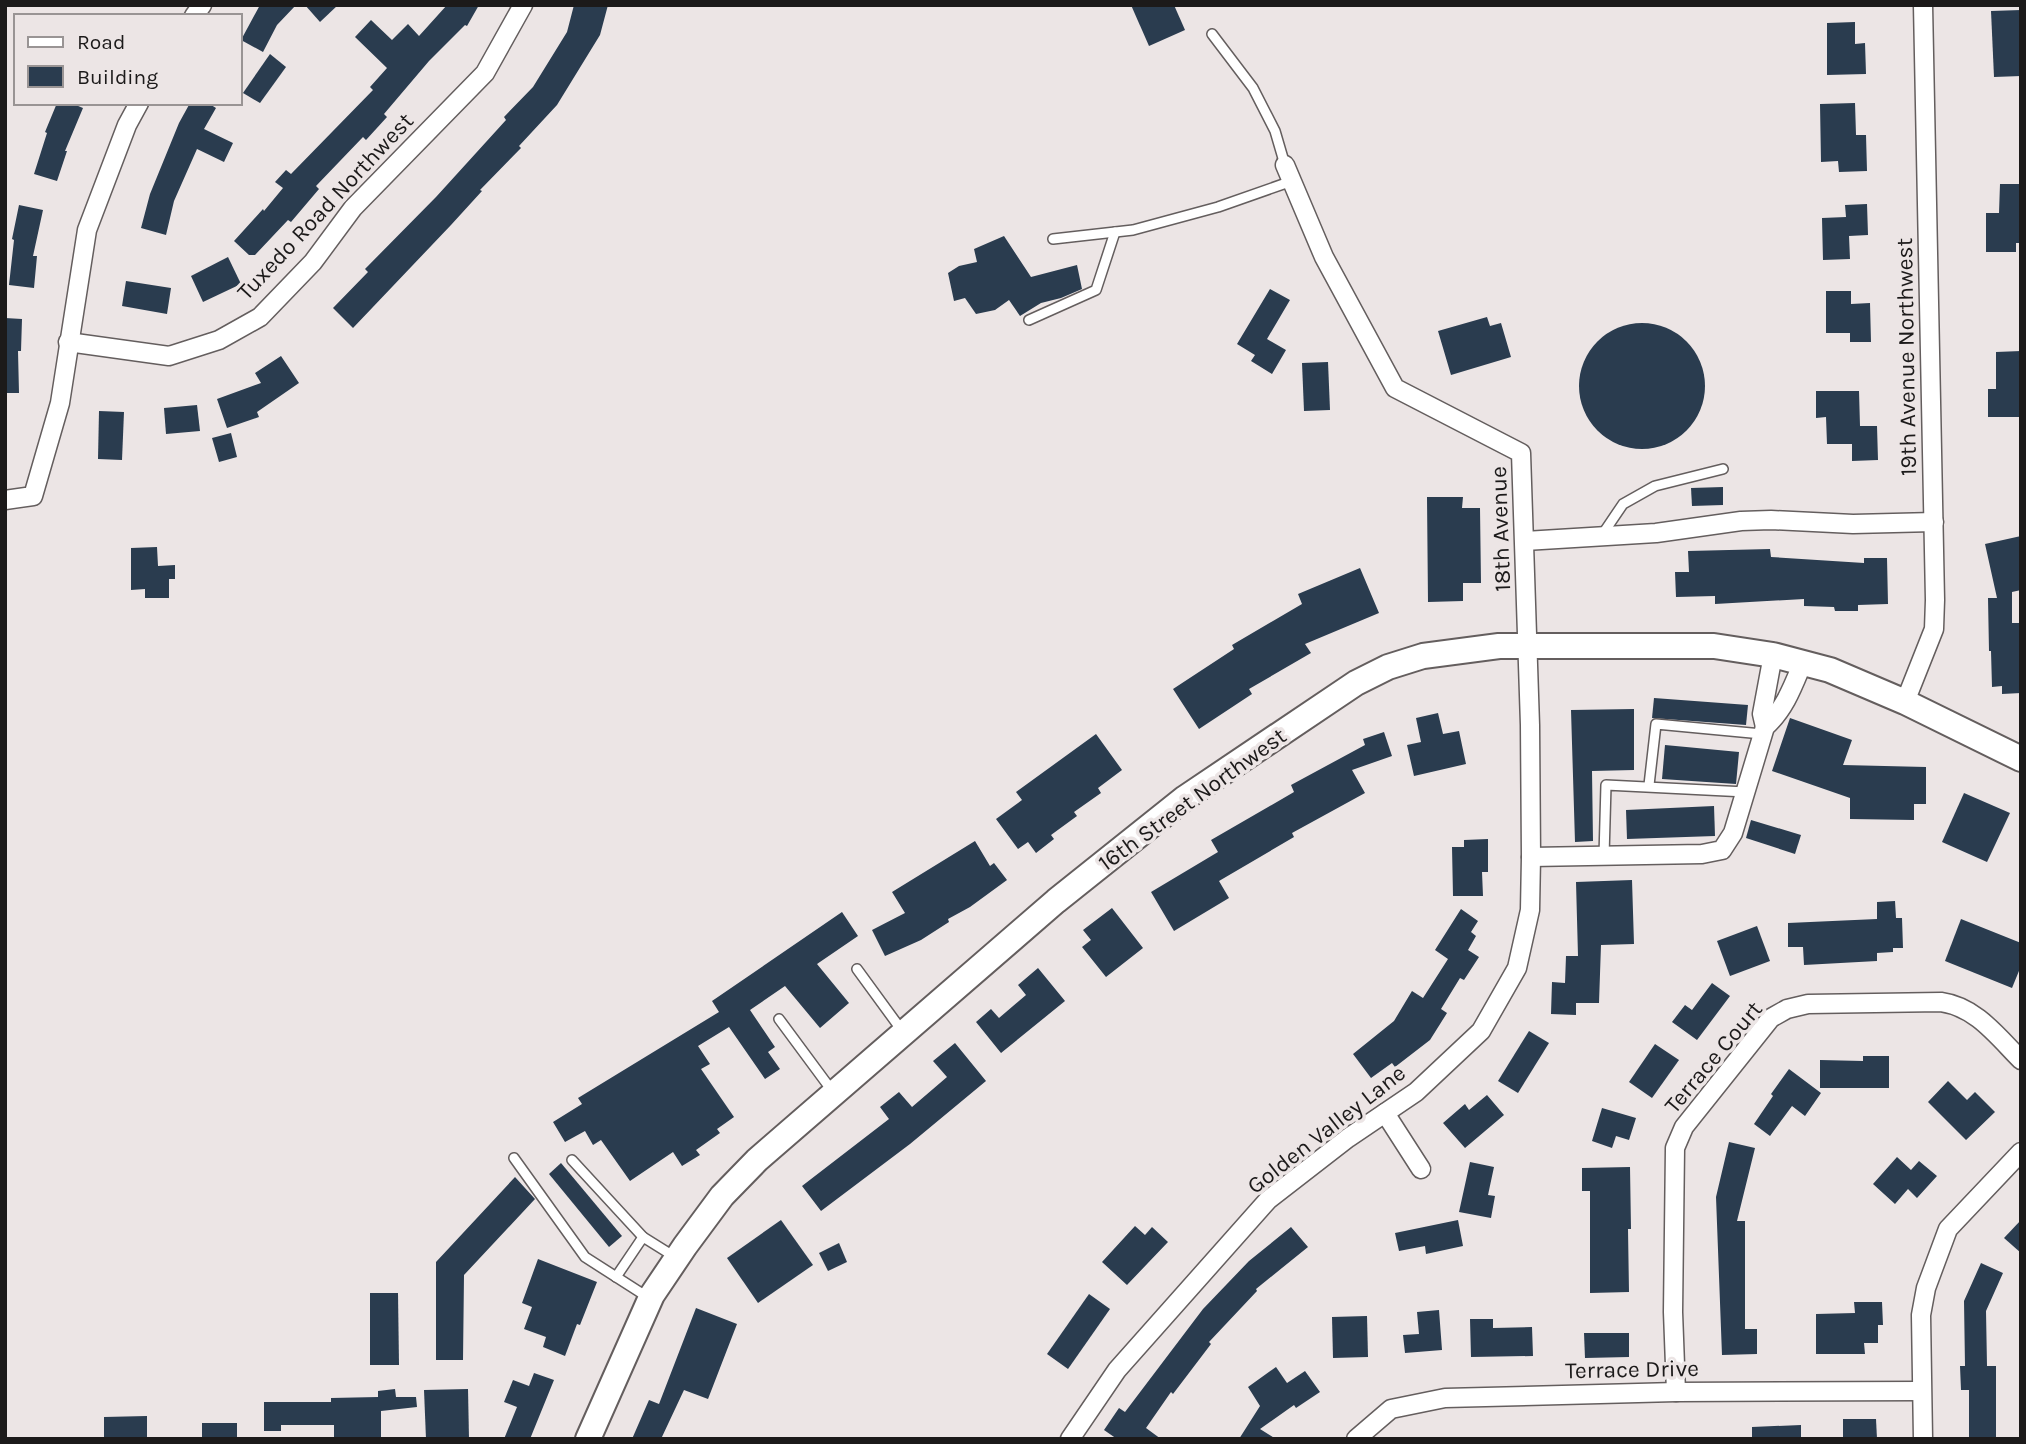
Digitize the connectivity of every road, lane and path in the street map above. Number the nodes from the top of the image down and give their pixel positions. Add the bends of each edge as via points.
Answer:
1 (523, 5) edge
2 (1923, 5) edge
3 (1212, 34) dead end
4 (138, 105) edge
5 (1289, 173) junction
6 (1115, 232) junction
7 (1053, 239) dead end
8 (1029, 320) dead end
9 (68, 342) junction
10 (1723, 469) dead end
11 (5, 500) edge
12 (1934, 522) junction
13 (1601, 536) junction
14 (1525, 541) junction
15 (1528, 646) junction
16 (1773, 654) junction
17 (1803, 662) junction
18 (1905, 702) junction
19 (1764, 730) junction
20 (2021, 759) edge
21 (1649, 785) junction
22 (1746, 792) junction
23 (1604, 856) junction
24 (1531, 857) junction
25 (1530, 910) joint
26 (857, 969) dead end
27 (779, 1019) dead end
28 (904, 1033) junction
29 (2021, 1060) edge
30 (834, 1093) junction
31 (1385, 1113) junction
32 (2021, 1152) edge
33 (514, 1158) dead end
34 (572, 1160) dead end
35 (1421, 1169) dead end
36 (643, 1237) junction
37 (677, 1258) junction
38 (617, 1277) junction
39 (650, 1299) junction
40 (1921, 1391) junction
41 (1676, 1392) junction
42 (588, 1439) edge
43 (1070, 1439) edge
44 (1356, 1439) edge
45 (1923, 1439) edge

1 - 9 street, Tuxedo Road Northwest via 485,73 353,208 313,262 260,317 219,340 169,356
2 - 12 street, 19th Avenue Northwest
3 - 5 lane via 1253,88
4 - 9 street via 87,230
5 - 6 lane via 1218,207
5 - 14 street, 18th Avenue via 1324,257 1395,388 1521,453
6 - 7 lane
6 - 8 lane via 1096,290
9 - 11 street via 60,402 33,496
10 - 13 lane via 1655,486 1623,504
12 - 13 street via 1741,521
12 - 18 street, 19th Avenue Northwest via 1934,629
13 - 14 street
14 - 15 street, 18th Avenue
15 - 16 street, 16th Street Northwest via 1714,646
15 - 24 street, 18th Avenue
15 - 28 street, 16th Street Northwest via 1423,656 1356,682 1185,798 1056,901
16 - 17 street, 16th Street Northwest
16 - 19 street via 1762,714
17 - 18 street, 16th Street Northwest
17 - 19 street via 1787,700
18 - 20 street, 16th Street Northwest
19 - 21 lane via 1656,724
19 - 22 street
21 - 22 lane
21 - 23 lane via 1606,785
22 - 23 street via 1722,850
23 - 24 street
24 - 25 street, 18th Avenue
25 - 31 street, Golden Valley Lane via 1517,968 1480,1031 1416,1092
26 - 28 lane
27 - 30 lane
28 - 30 street, 16th Street Northwest
29 - 41 street, Terrace Court via 1975,1014 1956,1004 1808,1004 1771,1018 1684,1127 1675,1148
30 - 37 street, 16th Street Northwest via 722,1196
31 - 35 street
31 - 43 street, Golden Valley Lane via 1268,1200 1117,1370
32 - 40 street via 1948,1229 1921,1315
33 - 38 lane via 584,1257
34 - 36 lane
36 - 37 lane
36 - 38 lane
37 - 39 street, 16th Street Northwest
38 - 39 lane
39 - 42 street, 16th Street Northwest
40 - 41 street, Terrace Drive
40 - 45 street
41 - 44 street, Terrace Drive via 1445,1398 1391,1409

